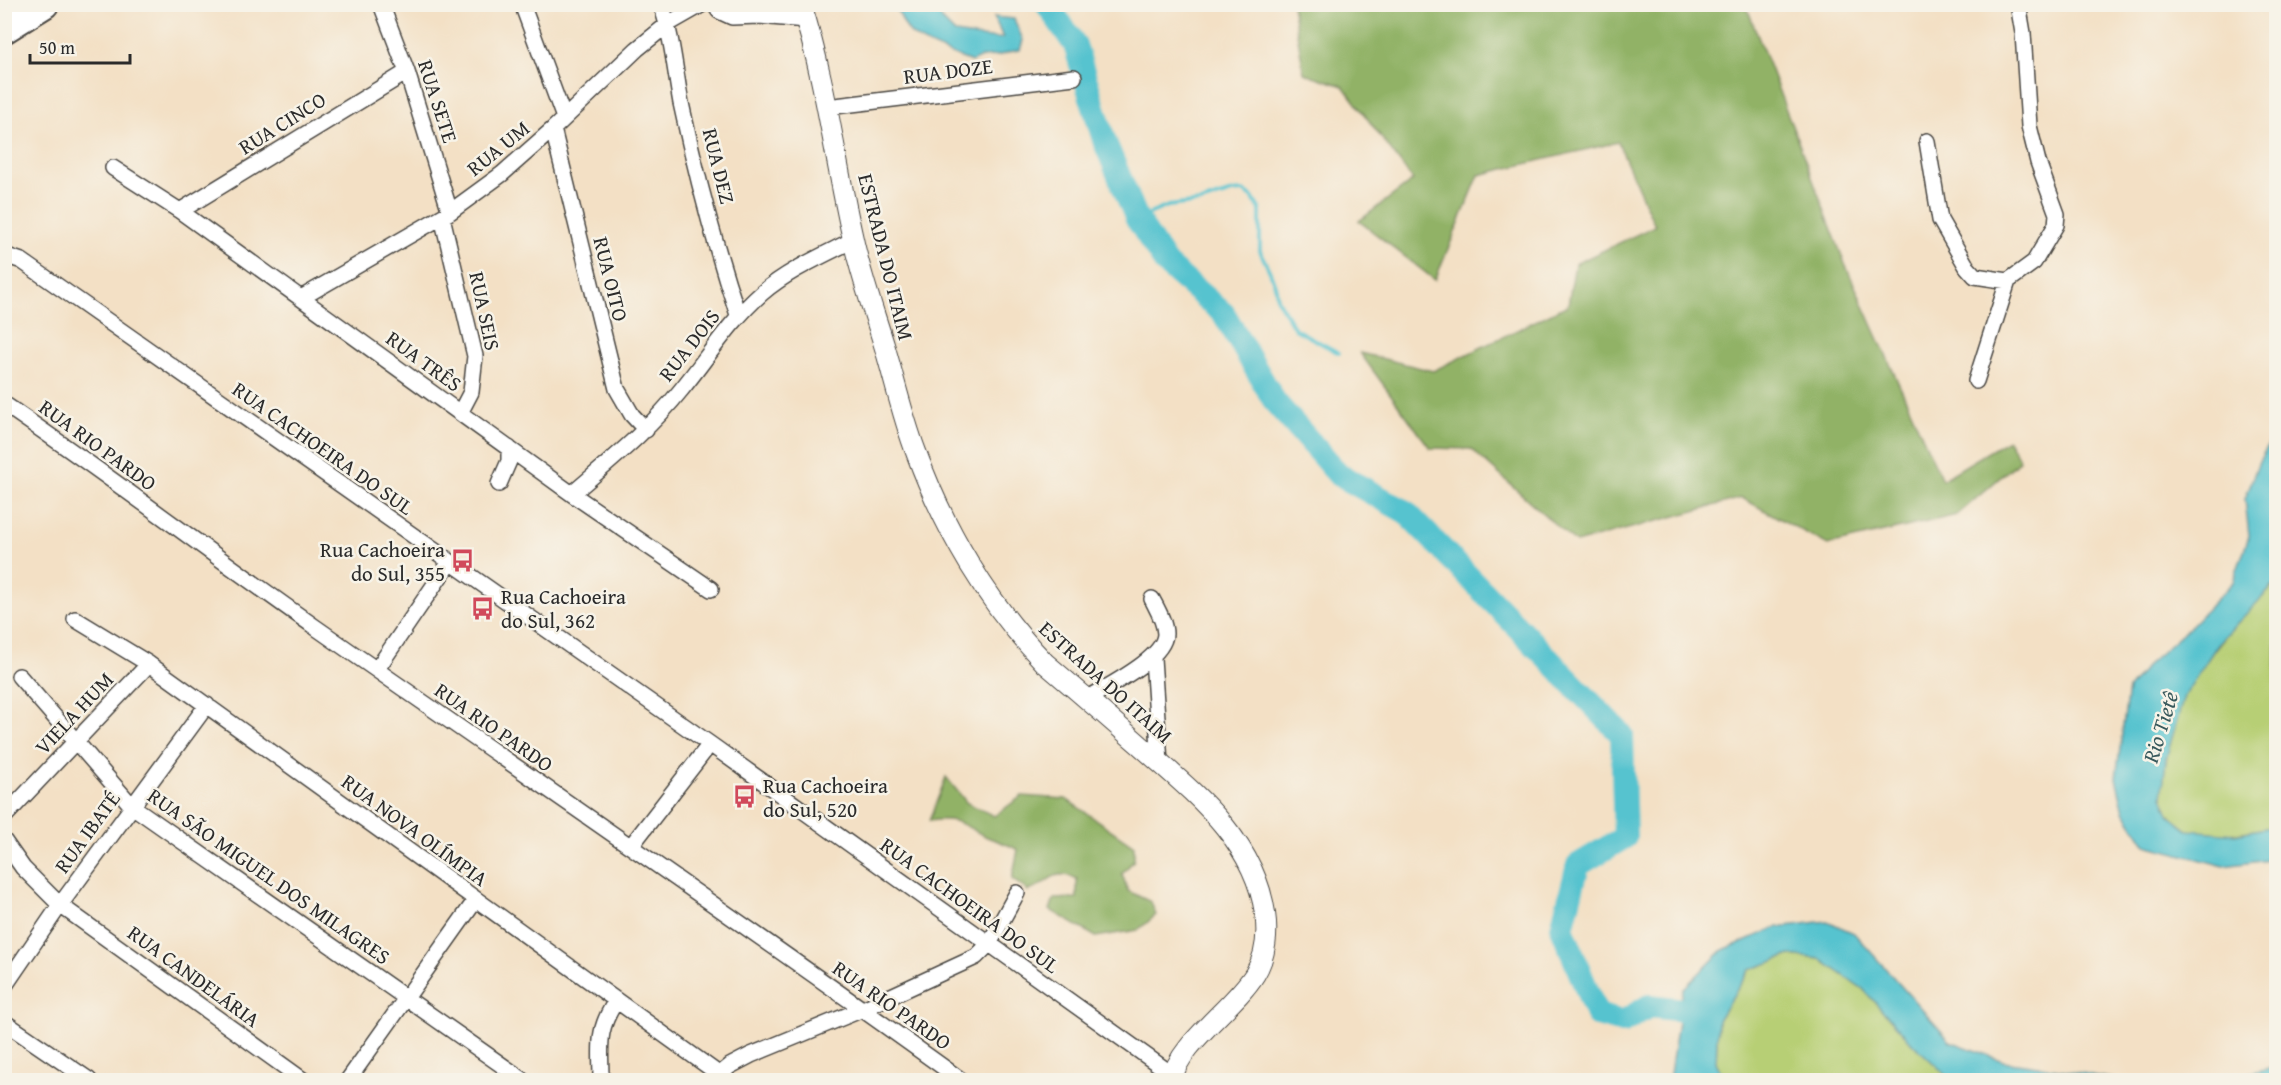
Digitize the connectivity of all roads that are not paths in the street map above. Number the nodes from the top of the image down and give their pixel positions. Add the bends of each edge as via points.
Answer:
1 (44, 4) edge
2 (381, 4) edge
3 (522, 4) edge
4 (661, 4) edge
5 (703, 4) edge
6 (714, 4) edge
7 (2018, 4) edge
8 (804, 12) edge
9 (668, 24) junction
10 (4, 29) edge
11 (407, 72) junction
12 (1074, 77) dead end
13 (827, 107) junction
14 (564, 118) junction
15 (554, 129) junction
16 (1927, 141) dead end
17 (113, 168) dead end
18 (180, 211) junction
19 (446, 214) junction
20 (853, 240) junction
21 (4, 255) edge
22 (2008, 281) junction
23 (301, 298) junction
24 (738, 315) junction
25 (1976, 381) dead end
26 (4, 404) edge
27 (460, 413) junction
28 (646, 430) junction
29 (509, 448) junction
30 (499, 483) dead end
31 (572, 494) junction
32 (450, 562) junction
33 (711, 589) dead end
34 (1152, 599) dead end
35 (75, 619) dead end
36 (1153, 658) junction
37 (148, 664) junction
38 (377, 669) junction
39 (19, 676) dead end
40 (1087, 699) junction
41 (207, 705) junction
42 (76, 741) junction
43 (710, 744) junction
44 (1160, 764) junction
45 (132, 806) junction
46 (4, 817) edge
47 (4, 841) edge
48 (631, 846) junction
49 (1017, 893) dead end
50 (475, 901) junction
51 (60, 905) junction
52 (989, 944) junction
53 (4, 987) edge
54 (407, 998) junction
55 (616, 1001) junction
56 (862, 1009) junction
57 (4, 1022) edge
58 (1172, 1078) edge
59 (721, 1079) edge
60 (89, 1080) edge
61 (303, 1080) edge
62 (348, 1080) edge
63 (523, 1080) edge
64 (601, 1080) edge
65 (962, 1080) edge

1 - 10 highway
2 - 11 street, RUA SETE
3 - 14 street
4 - 9 street, RUA DEZ
5 - 9 street, RUA UM
6 - 8 street via 732,17
7 - 22 street via 2029,126 2057,214 2056,225 2034,262
8 - 13 street, ESTRADA DO ITAIM
9 - 14 street, RUA UM
9 - 24 street, RUA DEZ via 684,114
11 - 18 street, RUA CINCO
11 - 19 street, RUA SETE
12 - 13 street, RUA DOZE
13 - 20 street, ESTRADA DO ITAIM
14 - 15 street, RUA UM
15 - 19 street, RUA UM via 502,174
15 - 28 street, RUA OITO via 617,389 632,416
16 - 22 street via 1940,220 1967,267 1975,276
17 - 18 street, RUA TRÊS
18 - 23 street, RUA TRÊS
19 - 23 street, RUA UM
19 - 27 street, RUA SEIS via 475,356 471,392
20 - 24 street, RUA DOIS via 786,275
20 - 40 street, ESTRADA DO ITAIM via 915,450 935,499 982,584 1019,636
21 - 32 street, RUA CACHOEIRA DO SUL via 22,261
22 - 25 street
23 - 27 street, RUA TRÊS
24 - 28 street, RUA DOIS
26 - 38 street, RUA RIO PARDO
27 - 29 street, RUA TRÊS
28 - 31 street, RUA DOIS
29 - 30 street
29 - 31 street, RUA TRÊS
31 - 33 street, RUA TRÊS
32 - 38 street
32 - 43 street, RUA CACHOEIRA DO SUL
34 - 36 street via 1165,637
35 - 37 street, RUA NOVA OLÍMPIA
36 - 40 street
36 - 44 street
37 - 41 street, RUA NOVA OLÍMPIA
37 - 42 street, VIELA HUM
38 - 48 street, RUA RIO PARDO
39 - 42 street, RUA SÃO MIGUEL DOS MILAGRES
40 - 44 street, ESTRADA DO ITAIM
41 - 45 street, RUA IBATÉ
41 - 50 street, RUA NOVA OLÍMPIA
42 - 45 street, RUA SÃO MIGUEL DOS MILAGRES
42 - 46 street, VIELA HUM
43 - 48 street
43 - 52 street, RUA CACHOEIRA DO SUL
44 - 58 street, ESTRADA DO ITAIM via 1216,815 1232,835 1253,868 1266,920 1265,945 1256,973 1188,1048
45 - 51 street, RUA IBATÉ
45 - 54 street, RUA SÃO MIGUEL DOS MILAGRES
47 - 51 street, RUA CANDELÁRIA via 23,868
48 - 56 street, RUA RIO PARDO
49 - 52 street
50 - 54 street
50 - 55 street, RUA NOVA OLÍMPIA
51 - 53 street, RUA IBATÉ
51 - 61 street, RUA CANDELÁRIA
52 - 56 street via 976,957
52 - 58 street, RUA CACHOEIRA DO SUL
54 - 62 street
54 - 63 street, RUA SÃO MIGUEL DOS MILAGRES
55 - 59 street, RUA NOVA OLÍMPIA
55 - 64 street via 604,1018 600,1033
56 - 59 street via 751,1055 730,1066
56 - 65 street, RUA RIO PARDO
57 - 60 street

